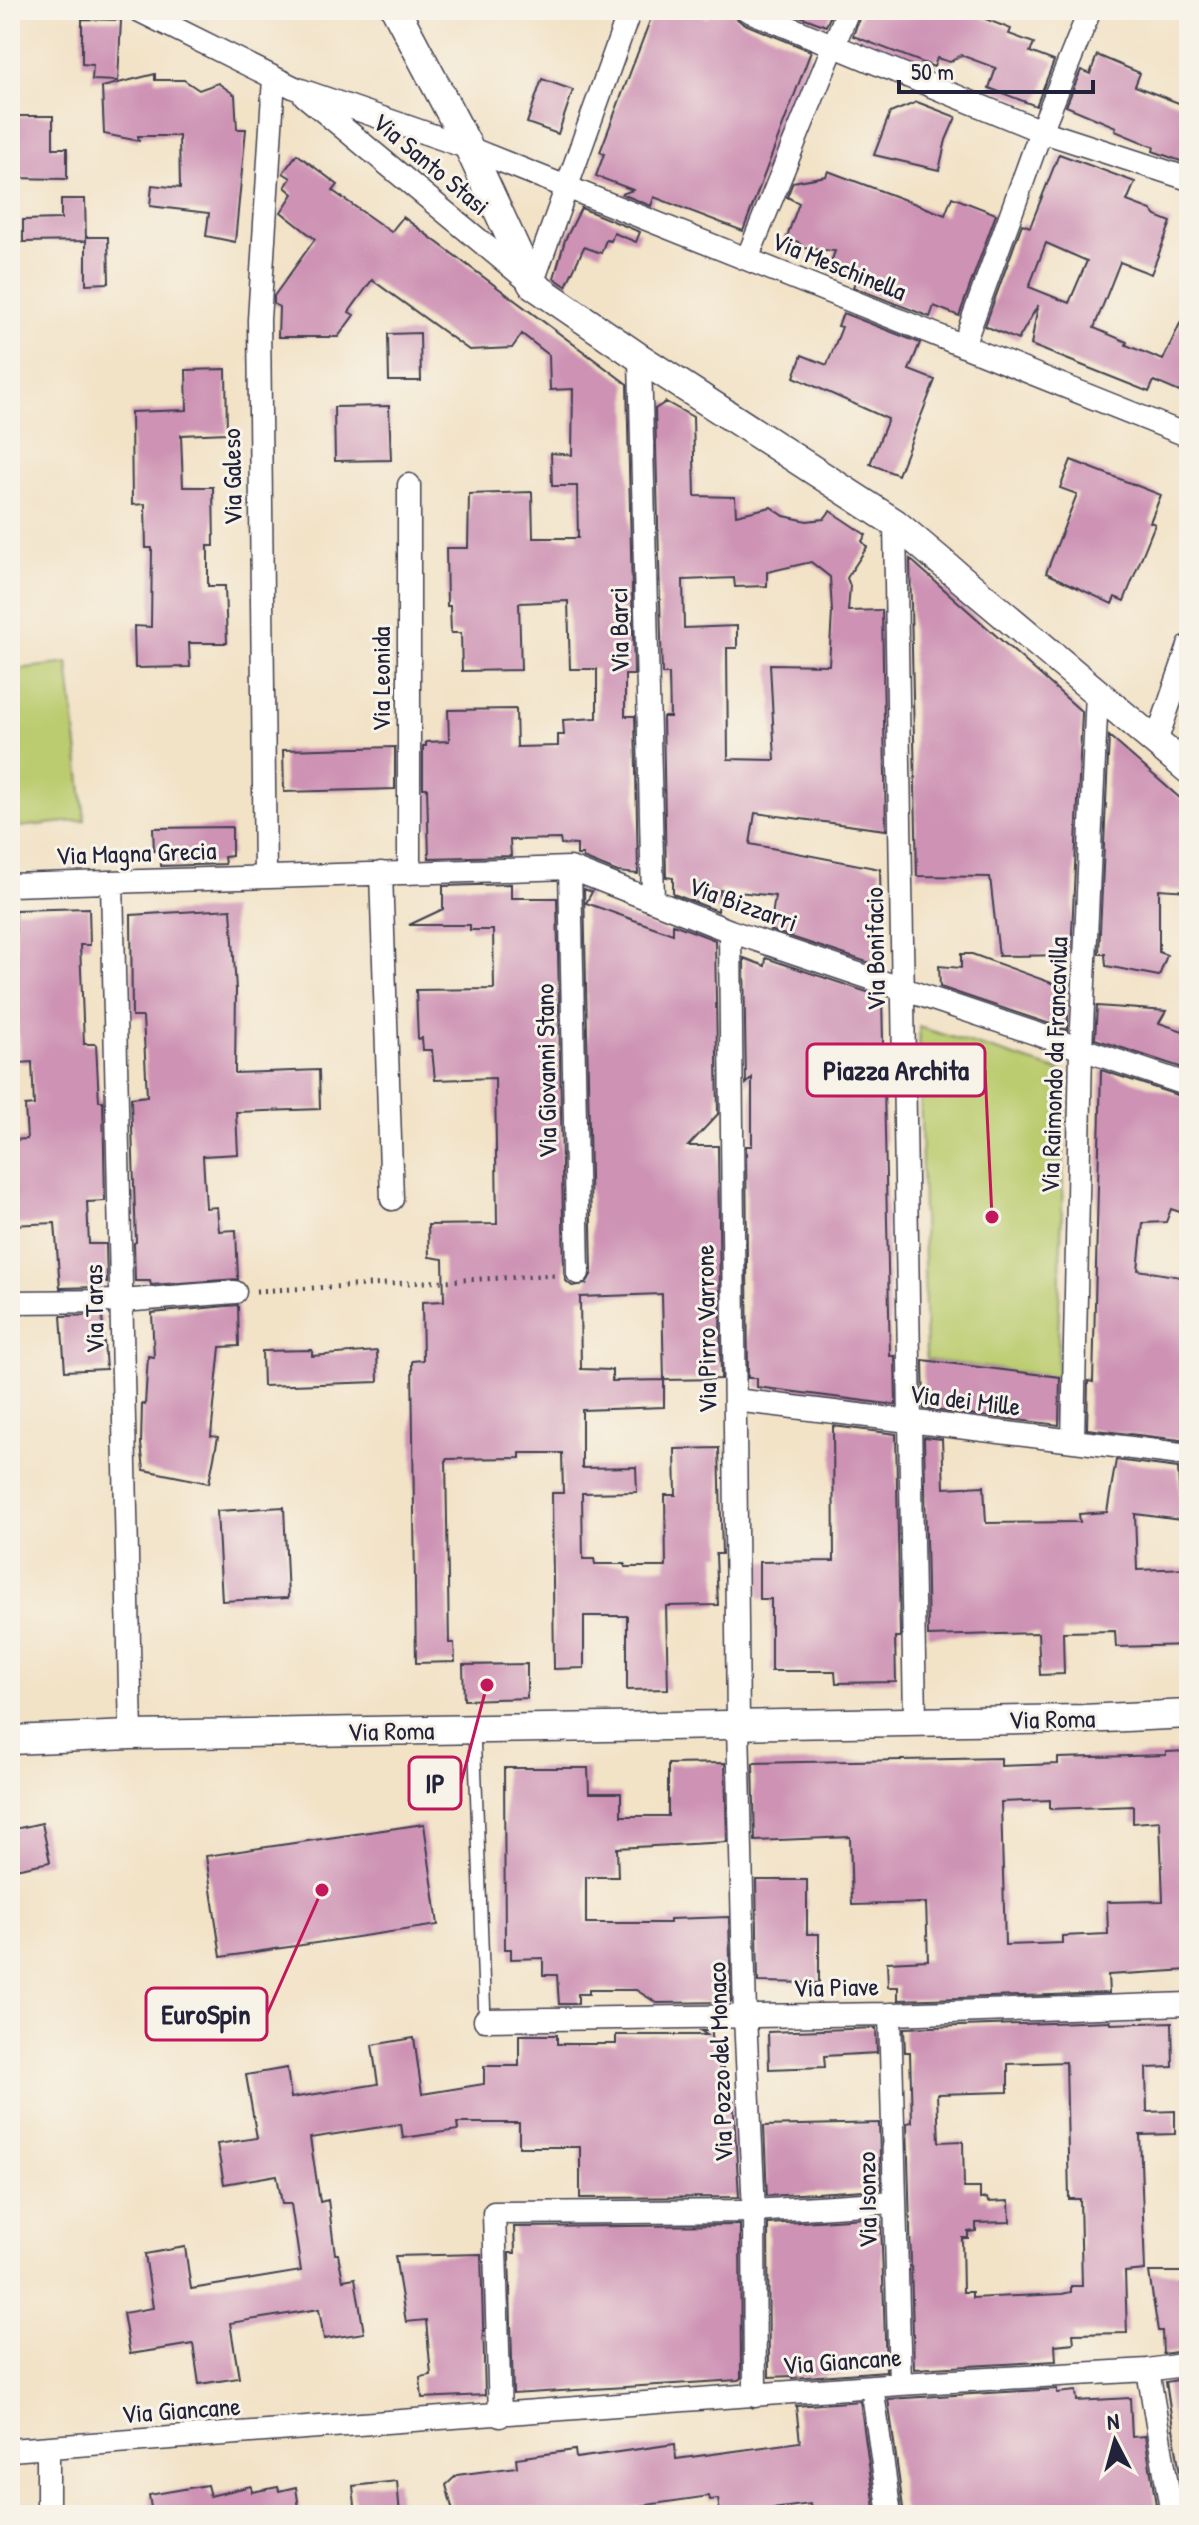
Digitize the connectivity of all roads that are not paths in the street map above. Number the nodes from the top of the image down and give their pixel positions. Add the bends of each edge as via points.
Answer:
1 (138, 10) edge
2 (396, 10) edge
3 (630, 10) edge
4 (747, 10) edge
5 (848, 10) edge
6 (1090, 10) edge
7 (835, 46) junction
8 (284, 83) junction
9 (1041, 131) junction
10 (469, 148) junction
11 (1189, 179) edge
12 (566, 187) junction
13 (747, 259) junction
14 (532, 284) junction
15 (963, 346) junction
16 (640, 358) junction
17 (1189, 436) edge
18 (409, 485) dead end
19 (895, 523) junction
20 (1189, 646) edge
21 (1097, 692) junction
22 (1156, 742) junction
23 (1189, 770) edge
24 (570, 868) junction
25 (381, 873) junction
26 (409, 873) junction
27 (265, 877) junction
28 (112, 882) junction
29 (10, 885) edge
30 (653, 901) junction
31 (730, 931) junction
32 (904, 989) junction
33 (1081, 1049) junction
34 (1189, 1085) edge
35 (392, 1199) dead end
36 (578, 1273) road end
37 (235, 1292) road end
38 (122, 1301) junction
39 (10, 1302) edge
40 (735, 1400) junction
41 (910, 1421) junction
42 (1073, 1441) junction
43 (1189, 1455) edge
44 (1189, 1714) edge
45 (915, 1720) junction
46 (738, 1725) junction
47 (474, 1730) junction
48 (131, 1735) junction
49 (10, 1740) edge
50 (1189, 2004) edge
51 (890, 2014) junction
52 (745, 2016) junction
53 (485, 2020) joint
54 (895, 2202) junction
55 (754, 2211) junction
56 (1189, 2364) edge
57 (1148, 2370) junction
58 (900, 2384) junction
59 (872, 2386) junction
60 (755, 2396) junction
61 (500, 2416) junction
62 (48, 2449) junction
63 (10, 2450) edge
64 (48, 2515) edge
65 (890, 2515) edge
66 (1172, 2515) edge

1 - 8 street, Via Santo Stasi
2 - 10 street
3 - 12 street
4 - 7 street
5 - 7 street
6 - 9 street
7 - 9 street
7 - 13 street
8 - 10 street, Via Santo Stasi
8 - 14 street, Via Santo Stasi
8 - 27 street, Via Galeso via 259,320
9 - 11 street
9 - 15 street
10 - 12 street, Via Meschinella
10 - 14 street
12 - 13 street, Via Meschinella
12 - 14 street
13 - 15 street, Via Meschinella
14 - 16 street
15 - 17 street, Via Meschinella
16 - 19 street
16 - 30 street, Via Barci
18 - 26 street, Via Leonida
19 - 21 street
19 - 32 street, Via Bonifacio
20 - 22 street
21 - 22 street
21 - 33 street, Via Raimondo da Francavilla
22 - 23 street
24 - 26 street, Via Bizzarri
24 - 30 street, Via Bizzarri
24 - 36 street, Via Giovanni Stano
25 - 26 street, Via Bizzarri
25 - 27 street, Via Bizzarri
25 - 35 street
27 - 28 street, Via Magna Grecia
28 - 29 street, Via Magna Grecia
28 - 38 street, Via Taras
30 - 31 street, Via Bizzarri
31 - 32 street, Via Bizzarri
31 - 40 street, Via Pirro Varrone
32 - 33 street, Via Bizzarri
32 - 41 street, Via Bonifacio
33 - 34 street, Via Bizzarri
33 - 42 street, Via Raimondo da Francavilla
37 - 38 street
38 - 39 street
38 - 48 street, Via Taras
40 - 41 street, Via dei Mille
40 - 46 street, Via Pirro Varrone
41 - 42 street, Via dei Mille
41 - 45 street
42 - 43 street, Via dei Mille
44 - 45 street, Via Roma
45 - 46 street, Via Roma
46 - 47 street, Via Roma
46 - 52 street, Via Pozzo del Monaco
47 - 48 street, Via Roma
47 - 53 lane
48 - 49 street, Via Roma
50 - 51 street, Via Piave
51 - 52 street, Via Piave
51 - 54 street, Via Isonzo
52 - 53 street, Via Piave
52 - 55 street, Via Pozzo del Monaco
54 - 55 street
54 - 58 street, Via Isonzo
55 - 60 street, Via Pozzo del Monaco
55 - 61 street via 494,2213
56 - 57 street, Via Giancane
57 - 58 street, Via Giancane
57 - 66 street
58 - 59 street, Via Giancane
59 - 60 street, Via Giancane
59 - 65 street
60 - 61 street, Via Giancane
61 - 62 street, Via Giancane
62 - 63 street, Via Giancane
62 - 64 street

